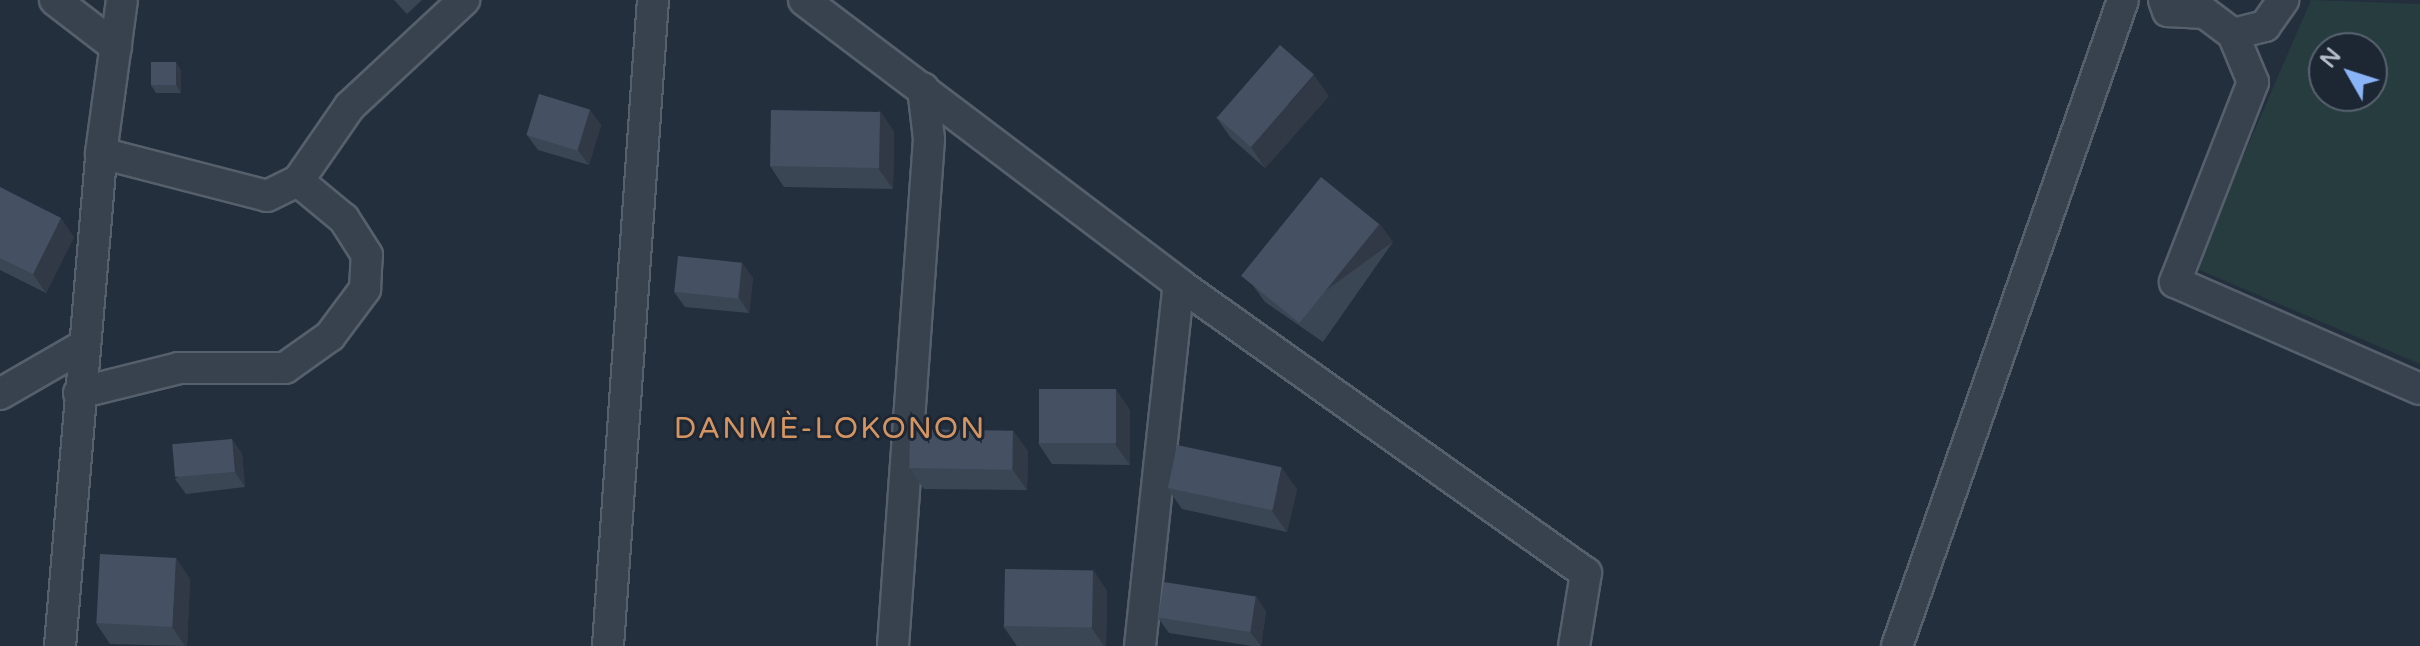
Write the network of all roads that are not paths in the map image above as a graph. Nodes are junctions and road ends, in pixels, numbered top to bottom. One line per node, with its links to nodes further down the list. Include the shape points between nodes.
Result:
1 (55, 0): 10 (street)
2 (122, 0): 10 (street)
3 (464, 0): 13 (street, via 350,106)
4 (653, 0): 20 (street)
5 (804, 0): 11 (street)
6 (2123, 0): 24 (street)
7 (2164, 0): 9 (street, via 2168,11 2205,13)
8 (2283, 0): 9 (street, via 2265,26)
9 (2233, 34): 16 (street, via 2253,82 2175,282)
10 (116, 47): 12 (street)
11 (923, 88): 14 (street); 21 (street, via 929,139)
12 (101, 153): 13 (street, via 267,196); 15 (street)
13 (298, 181): 17 (street, via 344,219 367,255 365,289 330,336 285,368 179,368)
14 (1179, 284): 22 (street); 23 (street, via 1586,573)
15 (83, 346): 17 (street); 18 (street)
16 (2420, 389)
17 (79, 393): 19 (street)
18 (0, 394)
19 (60, 646)
20 (608, 646)
21 (893, 646)
22 (1140, 646)
23 (1574, 646)
24 (1897, 646)

